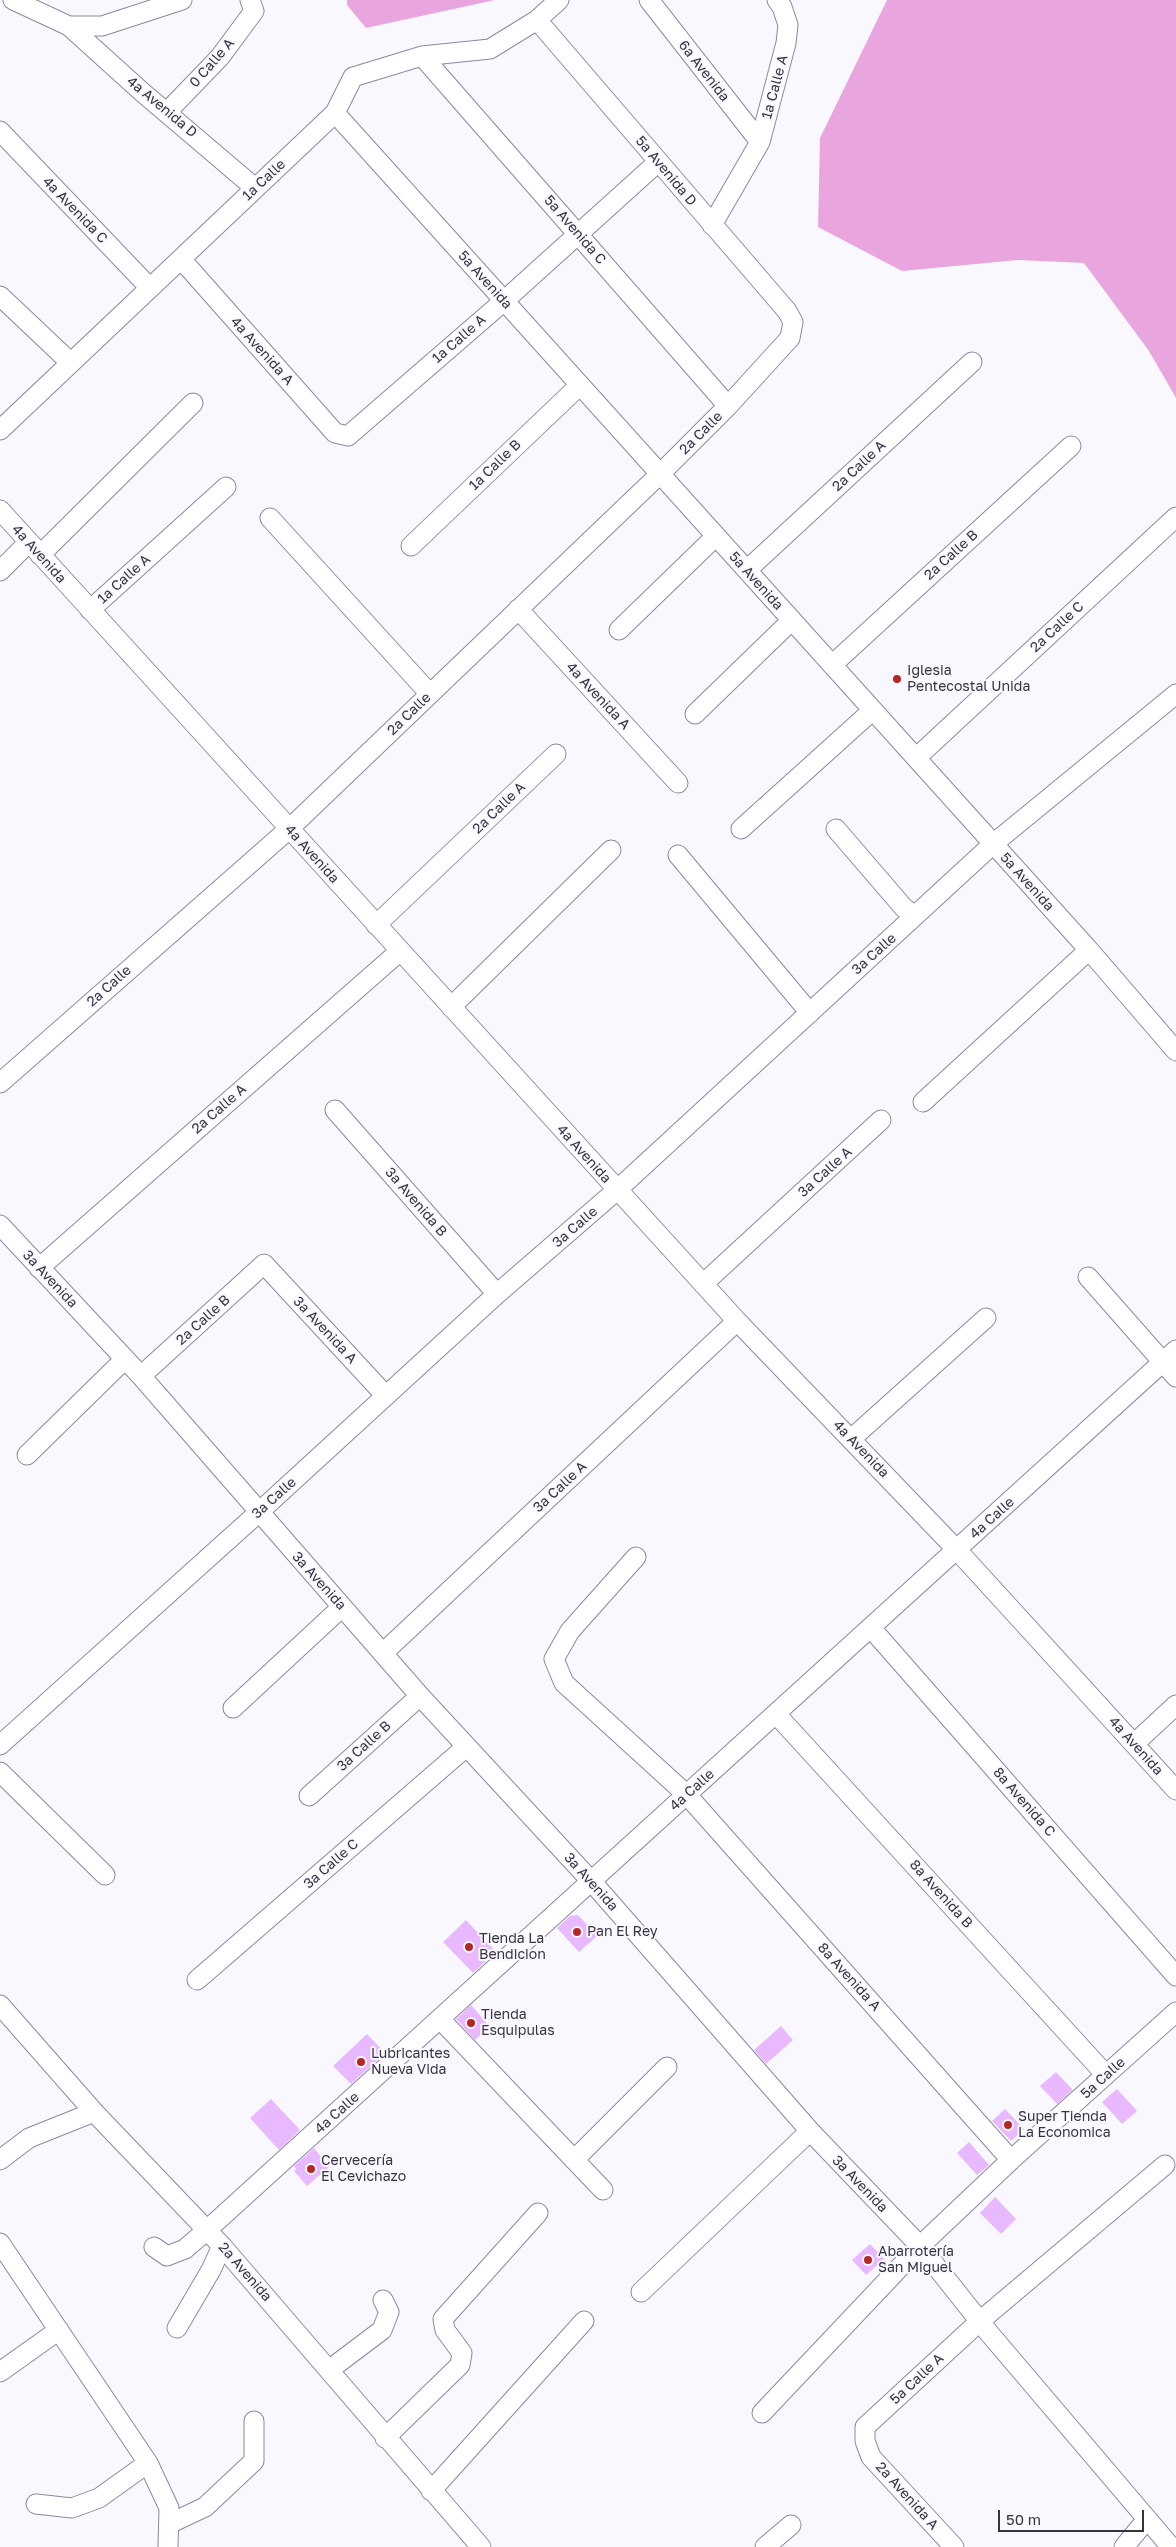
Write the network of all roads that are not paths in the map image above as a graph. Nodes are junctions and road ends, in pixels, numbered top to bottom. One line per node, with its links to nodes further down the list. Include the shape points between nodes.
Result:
1 (12, 0): 8 (street)
2 (182, 0): 8 (street, via 102,26)
3 (559, 0): 7 (street, 1a Calle)
4 (649, 0): 13 (street, 6a Avenida)
5 (777, 0): 13 (street, 1a Calle A, via 788,25 786,43)
6 (252, 5): 10 (street, 0 Calle A, via 220,57)
7 (537, 20): 9 (street, 1a Calle, via 490,49); 14 (street, 5a Avenida D)
8 (69, 26): 10 (street, 4a Avenida D)
9 (422, 56): 11 (street, 1a Calle, via 353,76); 17 (street, 5a Avenida C)
10 (167, 112): 15 (street, 4a Avenida D)
11 (335, 113): 15 (street, 1a Calle); 21 (street, 5a Avenida)
12 (0, 132): 19 (street, 4a Avenida C)
13 (760, 142): 16 (street, 1a Calle A)
14 (658, 162): 16 (street, 5a Avenida D); 17 (street, 1a Calle A)
15 (256, 188): 18 (street, 1a Calle)
16 (712, 225): 22 (street, 5a Avenida D, via 787,310)
17 (578, 234): 21 (street, 1a Calle A); 27 (street, 5a Avenida C)
18 (181, 259): 19 (street, 1a Calle); 29 (street, 4a Avenida A, via 335,433)
19 (150, 288): 24 (street, 1a Calle)
20 (0, 296): 24 (street)
21 (504, 300): 25 (street, 5a Avenida); 29 (street, 1a Calle A)
22 (793, 322): 27 (street, 2a Calle, via 790,338)
23 (972, 362): 39 (street, 2a Calle A)
24 (71, 363): 28 (street, 1a Calle)
25 (580, 385): 31 (street, 5a Avenida); 37 (street, 1a Calle B)
26 (193, 403): 38 (street)
27 (728, 406): 31 (street, 2a Calle)
28 (0, 430)
29 (348, 436)
30 (1070, 446): 45 (street, 2a Calle B)
31 (660, 474): 36 (street, 5a Avenida); 41 (street, 2a Calle)
32 (226, 488): 42 (street, 1a Calle A)
33 (0, 510): 38 (street, 4a Avenida)
34 (1176, 517): 51 (street, 2a Calle C)
35 (270, 518): 46 (street)
36 (716, 536): 39 (street, 5a Avenida); 44 (street)
37 (411, 546)
38 (34, 549): 40 (street); 42 (street, 4a Avenida)
39 (747, 570): 43 (street, 5a Avenida)
40 (0, 571)
41 (518, 609): 46 (street, 2a Calle); 52 (street, 4a Avenida A)
42 (90, 610): 54 (street, 4a Avenida)
43 (792, 620): 45 (street, 5a Avenida); 49 (street)
44 (619, 630)
45 (832, 665): 48 (street, 5a Avenida)
46 (430, 694): 54 (street, 2a Calle)
47 (1176, 694): 56 (street, 3a Calle)
48 (873, 710): 51 (street, 5a Avenida); 53 (street)
49 (694, 714)
50 (556, 754): 60 (street, 2a Calle A)
51 (916, 758): 56 (street, 5a Avenida)
52 (678, 783)
53 (741, 828)
54 (289, 829): 60 (street, 4a Avenida); 66 (street, 2a Calle)
55 (836, 829): 59 (street, via 904,908)
56 (993, 844): 59 (street, 3a Calle); 61 (street, 5a Avenida)
57 (611, 850): 63 (street)
58 (678, 856): 64 (street)
59 (916, 916): 64 (street, 3a Calle)
60 (376, 925): 62 (street, 4a Avenida)
61 (1089, 950): 65 (street, 5a Avenida); 67 (street)
62 (400, 951): 63 (street, 4a Avenida); 73 (street, 2a Calle A)
63 (451, 1007): 70 (street, 4a Avenida)
64 (810, 1013): 70 (street, 3a Calle)
65 (1176, 1051)
66 (0, 1083)
67 (923, 1102)
68 (335, 1110): 76 (street, 3a Avenida B)
69 (882, 1120): 75 (street, 3a Calle A)
70 (617, 1190): 75 (street, 4a Avenida); 76 (street, 3a Calle)
71 (4, 1237): 73 (street, 3a Avenida)
72 (264, 1264): 81 (street, 2a Calle B); 83 (street, 3a Avenida A)
73 (39, 1268): 80 (street, 3a Avenida)
74 (1088, 1278): 79 (street)
75 (703, 1284): 78 (street, 4a Avenida)
76 (498, 1294): 83 (street, 3a Calle)
77 (986, 1318): 84 (street)
78 (736, 1321): 84 (street, 4a Avenida); 91 (street, 3a Calle A)
79 (1169, 1356): 82 (street); 87 (street, 4a Calle)
80 (126, 1359): 81 (street, 3a Avenida); 85 (street)
81 (142, 1376): 86 (street, 3a Avenida)
82 (1176, 1377)
83 (386, 1396): 86 (street, 3a Calle)
84 (851, 1439): 87 (street, 4a Avenida)
85 (27, 1455)
86 (258, 1513): 89 (street, 3a Avenida); 97 (street, 3a Calle)
87 (957, 1550): 90 (street, 4a Calle); 96 (street, 4a Avenida)
88 (636, 1557): 101 (street, 8a Avenida A, via 570,1631 554,1658 564,1683)
89 (342, 1607): 91 (street, 3a Avenida); 94 (street)
90 (871, 1628): 95 (street, 4a Calle); 105 (street, 8a Avenida C)
91 (383, 1653): 92 (street, 3a Avenida)
92 (420, 1696): 98 (street, 3a Avenida); 102 (street, 3a Calle B)
93 (1176, 1705): 96 (street)
94 (233, 1708)
95 (776, 1714): 101 (street, 4a Calle); 111 (street, 8a Avenida B)
96 (1134, 1743): 100 (street, 4a Avenida)
97 (0, 1745)
98 (466, 1747): 104 (street, 3a Avenida); 106 (street, 3a Calle C)
99 (0, 1772): 103 (street)
100 (1176, 1790)
101 (687, 1795): 104 (street, 4a Calle); 116 (street, 8a Avenida A)
102 (309, 1796)
103 (105, 1875)
104 (592, 1882): 109 (street, 4a Calle); 113 (street, 3a Avenida)
105 (1176, 1976)
106 (197, 1980)
107 (0, 2005): 112 (street, 2a Avenida)
108 (1176, 2012): 111 (street, 5a Calle)
109 (440, 2019): 115 (street); 120 (street, 4a Calle)
110 (667, 2066): 115 (street)
111 (1106, 2075): 116 (street, 5a Calle)
112 (94, 2112): 114 (street, via 29,2138); 120 (street, 2a Avenida)
113 (810, 2131): 123 (street, 3a Avenida); 126 (street)
114 (0, 2160)
115 (574, 2160): 118 (street)
116 (1011, 2160): 123 (street, 5a Calle)
117 (1165, 2165): 129 (street, 5a Calle A)
118 (603, 2190)
119 (538, 2214): 136 (street, via 443,2319 445,2330 462,2353 460,2365)
120 (207, 2230): 122 (street, 2a Avenida); 124 (street, 4a Calle, via 184,2249 167,2256)
121 (0, 2243): 125 (street)
122 (222, 2246): 130 (street); 132 (street, 2a Avenida)
123 (920, 2246): 129 (street, 3a Avenida); 134 (street, 5a Calle)
124 (154, 2247)
125 (7, 2268): 131 (street)
126 (641, 2292)
127 (383, 2300): 132 (street, via 389,2312 382,2330)
128 (584, 2321): 139 (street)
129 (980, 2321): 137 (street, 5a Calle A, via 865,2427); 141 (street, 3a Avenida)
130 (177, 2328)
131 (59, 2330): 133 (street); 138 (street)
132 (329, 2370): 136 (street, 2a Avenida)
133 (0, 2372)
134 (762, 2413)
135 (254, 2421): 142 (street, via 254,2461 205,2507)
136 (385, 2438): 139 (street, 2a Avenida)
137 (865, 2441): 147 (street, 2a Avenida A, via 871,2457)
138 (148, 2463): 140 (street, via 99,2498 72,2508); 142 (street, via 169,2508)
139 (431, 2491): 145 (street, 2a Avenida)
140 (36, 2504)
141 (1147, 2519): 148 (street); 149 (street, 3a Avenida)
142 (169, 2524): 144 (street)
143 (791, 2525): 146 (street)
144 (168, 2547)
145 (481, 2547)
146 (765, 2547)
147 (954, 2547)
148 (1124, 2547)
149 (1171, 2547)

